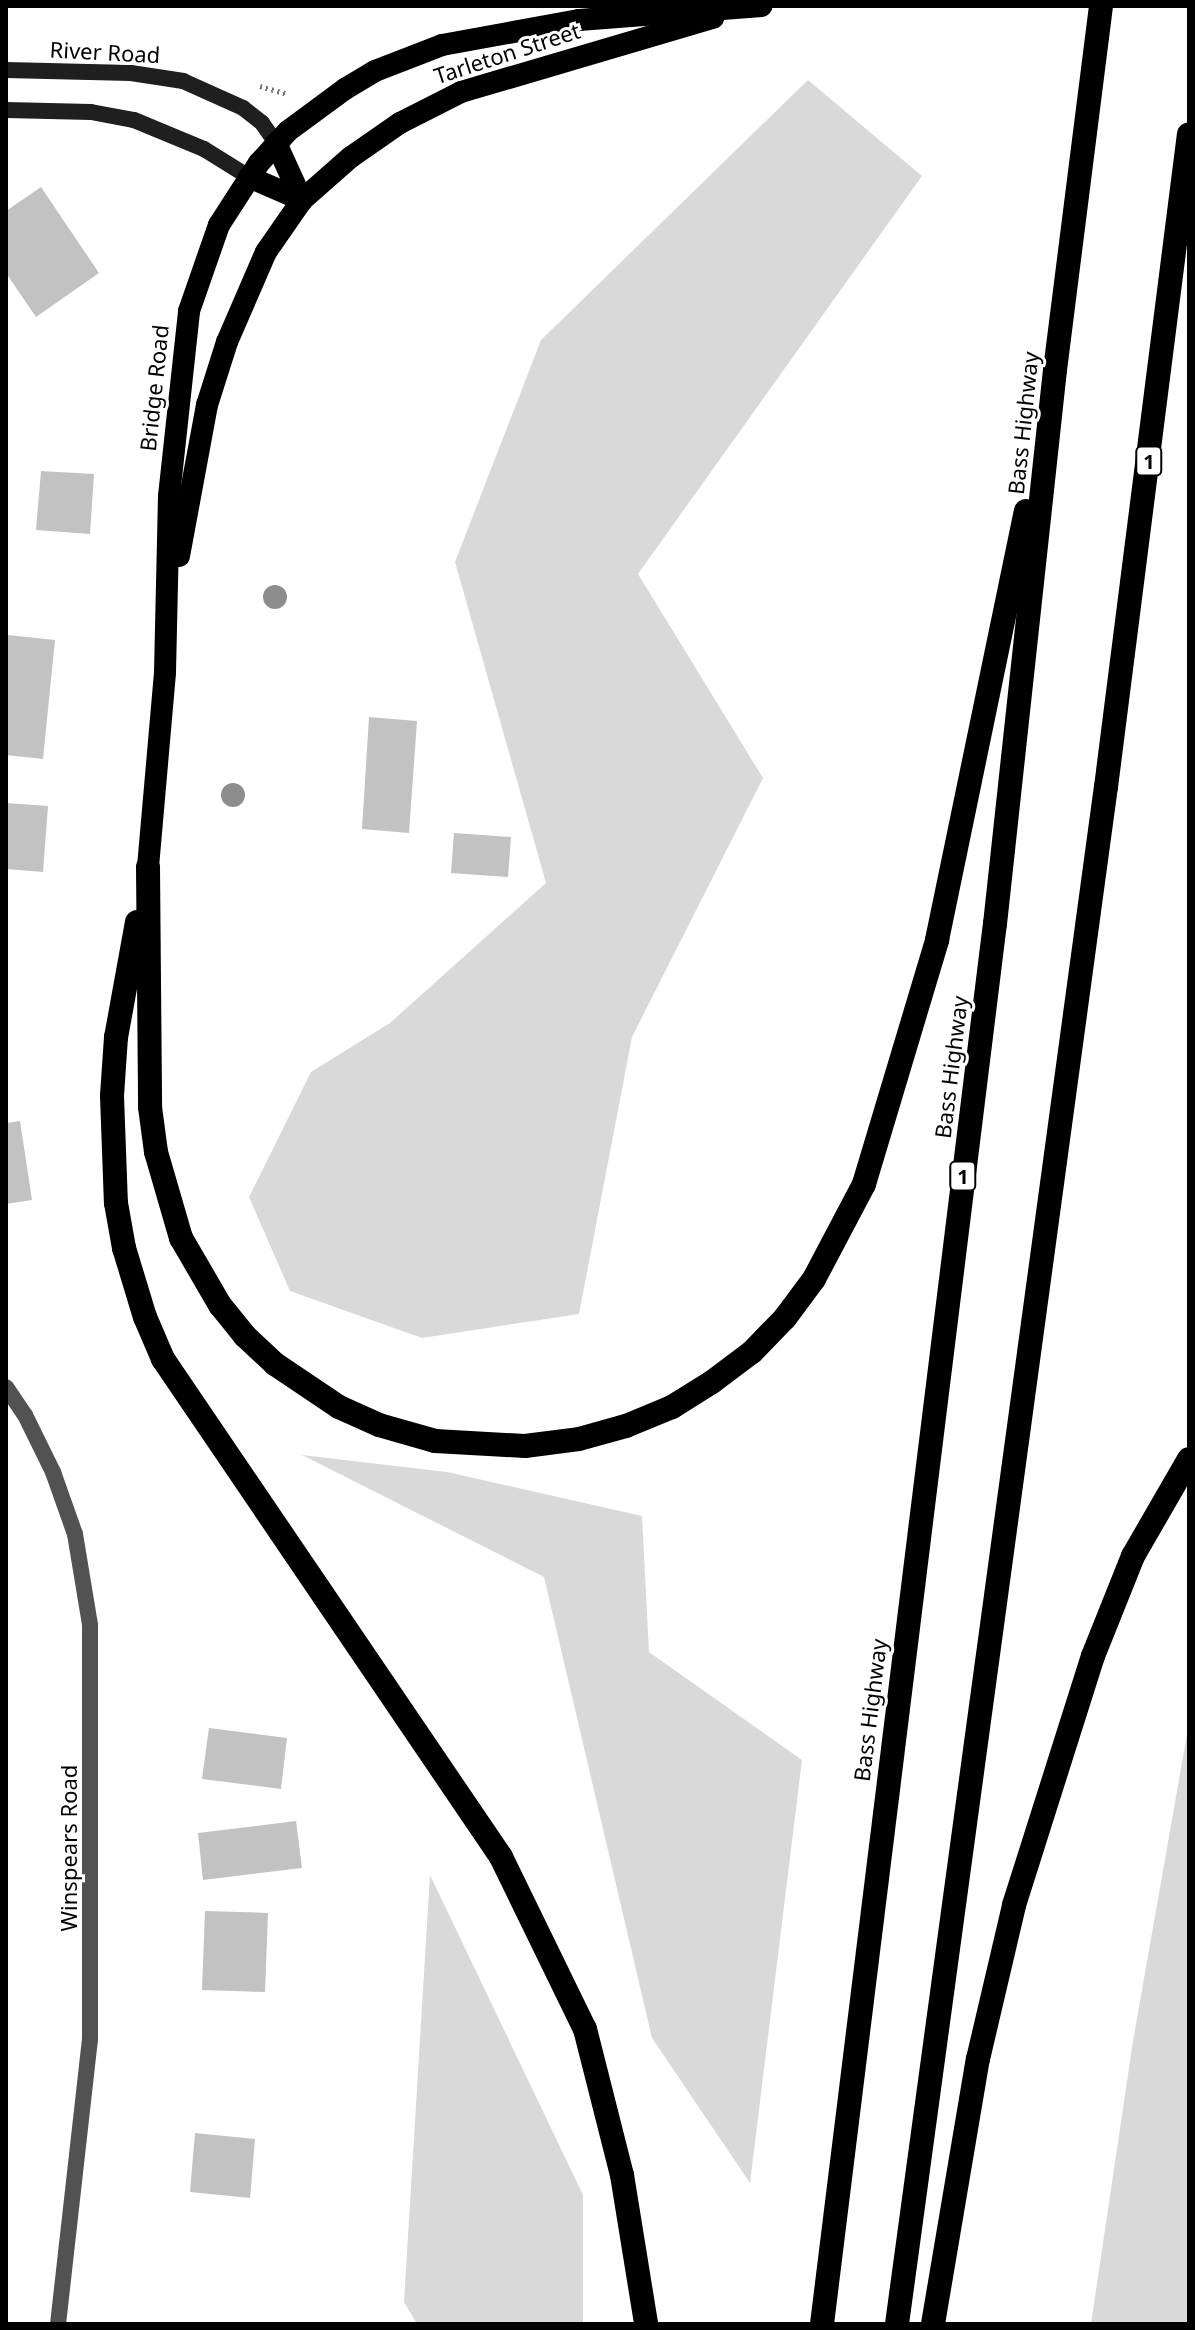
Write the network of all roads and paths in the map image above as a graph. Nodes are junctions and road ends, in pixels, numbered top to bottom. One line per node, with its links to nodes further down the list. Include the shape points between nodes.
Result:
1 (757, 7): 8 (highway, Tarleton Street, via 579,20 442,45 355,83 315,108); 10 (highway, Tarleton Street, via 461,92 400,123)
2 (1099, 17): 11 (highway, Bass Highway / 1)
3 (6, 70): 8 (main road, River Road, via 131,73 183,81 253,115)
4 (247, 82): 5 (path)
5 (290, 94)
6 (6, 110): 9 (main road, via 81,111 134,120 204,149)
7 (1189, 134): 19 (highway, 1)
8 (276, 143): 9 (highway, Tarleton Street); 10 (highway)
9 (249, 177): 10 (highway); 12 (highway, Bridge Road, via 213,237 189,311 169,496)
10 (302, 200): 12 (highway, Bridge Road, via 266,252 227,342 207,405)
11 (1055, 370): 13 (highway, via 937,940 864,1184 821,1269 785,1318 752,1352 672,1407 579,1439 525,1446 435,1441 339,1407 275,1364 245,1336 212,1293 181,1238 156,1152 150,1107); 18 (highway, Bass Highway / 1, via 995,924)
12 (168, 618): 13 (highway, Bridge Road)
13 (148, 867): 17 (highway, via 116,1037 112,1096 116,1203 145,1317 163,1359 501,1857 585,2029 622,2175)
14 (6, 1387): 16 (street, Winspears Road, via 53,1472 75,1534 90,1625 90,2039)
15 (1189, 1459): 20 (highway, via 1133,1556 1093,1656 1014,1905 978,2059)
16 (58, 2324)
17 (646, 2324)
18 (822, 2324)
19 (897, 2324)
20 (933, 2324)

